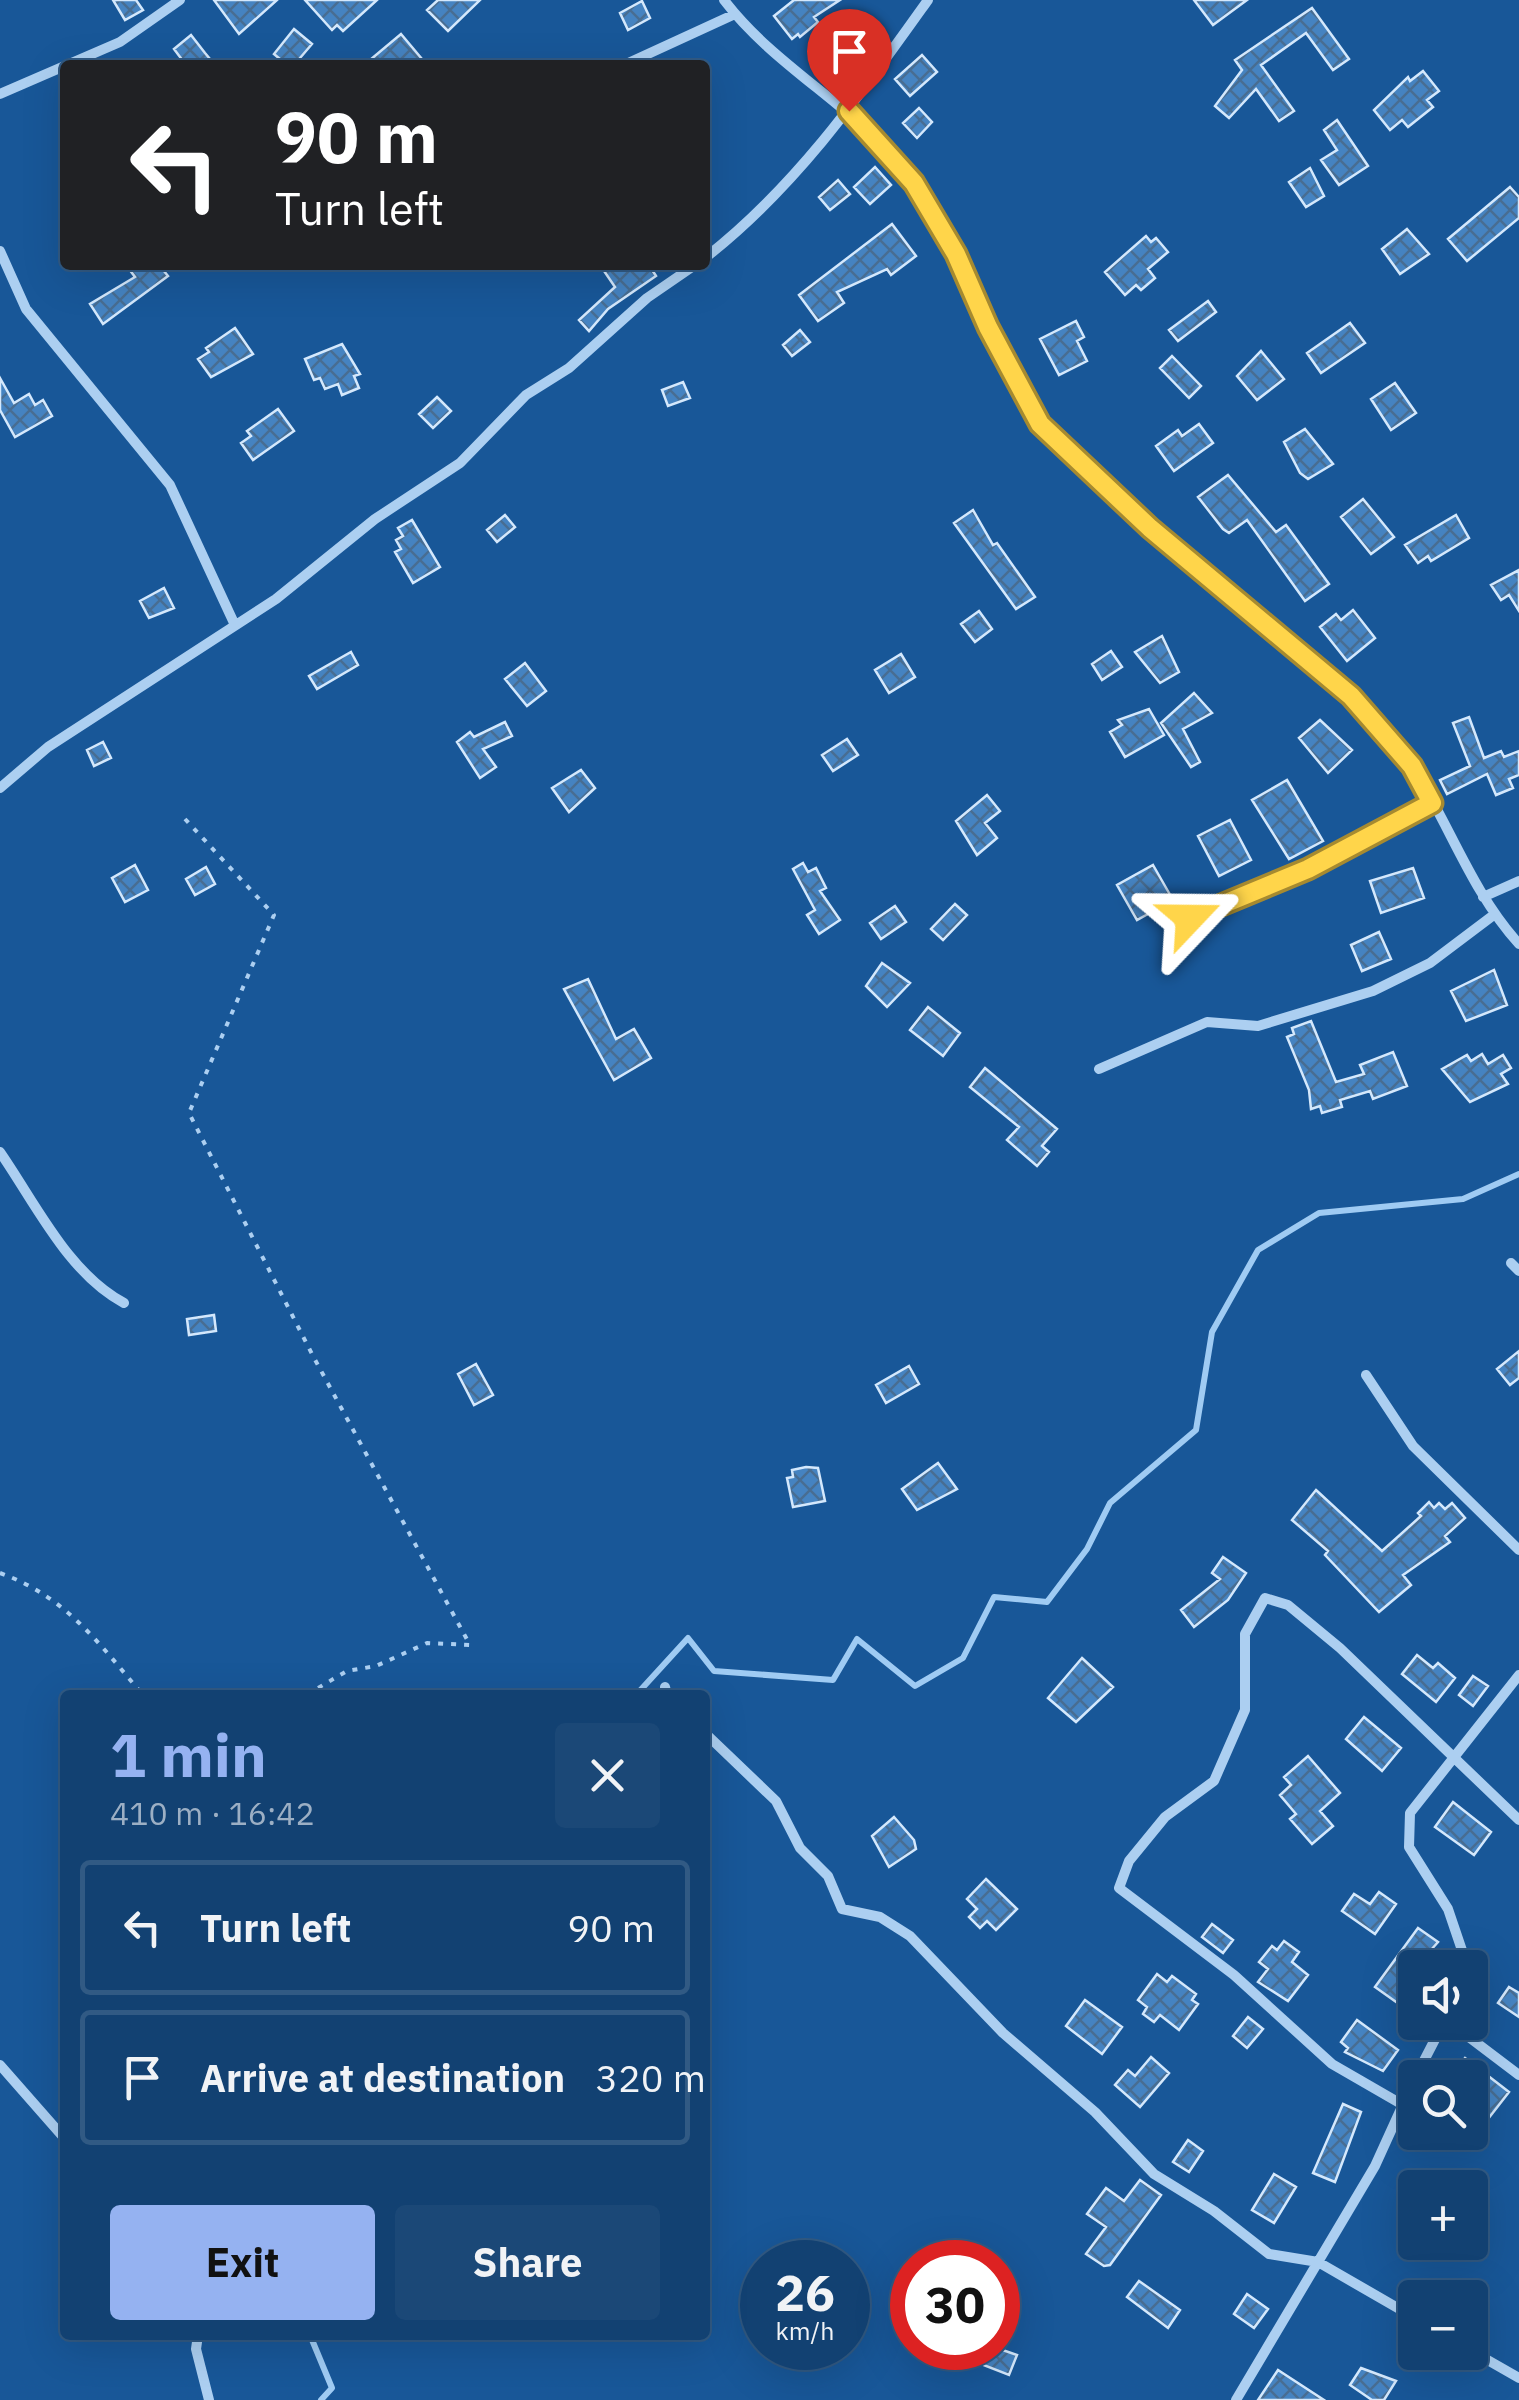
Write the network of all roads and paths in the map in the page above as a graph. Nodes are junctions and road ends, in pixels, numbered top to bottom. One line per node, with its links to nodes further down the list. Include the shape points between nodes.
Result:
1 (180, 0): 5 (street, via 120,42)
2 (724, 0): 4 (street)
3 (928, 0): 9 (street)
4 (734, 14): 6 (street); 9 (street, via 769,52)
5 (78, 60)
6 (635, 60)
7 (60, 68): 8 (street)
8 (0, 94)
9 (849, 111): 11 (street, via 754,220); 15 (street, via 914,183 1040,424 1146,524 1351,696 1412,766)
10 (0, 251): 13 (street, via 26,309 170,485)
11 (710, 254)
12 (688, 270): 13 (street, via 526,396 460,463 375,519 276,600)
13 (234, 623): 14 (street, via 48,747)
14 (0, 788)
15 (1432, 803): 18 (street); 20 (street, via 1308,869)
16 (185, 819): 30 (path, via 274,915 189,1114 470,1646 426,1642)
17 (1519, 881): 18 (street)
18 (1483, 897): 19 (street)
19 (1495, 914): 21 (street); 22 (street, via 1430,963 1373,991 1258,1026 1207,1022)
20 (1190, 918)
21 (1519, 944)
22 (1100, 1069)
23 (0, 1152): 24 (street, via 69,1252 101,1291)
24 (124, 1304)
25 (1366, 1375): 26 (street, via 1413,1446)
26 (1519, 1550)
27 (0, 1573): 29 (path, via 26,1582 90,1628)
28 (1519, 1675): 32 (street)
29 (138, 1690)
30 (315, 1690)
31 (710, 1738): 41 (street, via 776,1802 800,1848 828,1876 842,1908 880,1918 910,1936 1002,2033 1154,2174 1269,2254)
32 (1450, 1759): 33 (street); 34 (street, via 1410,1813 1407,1830 1409,1847); 38 (street, via 1340,1648 1288,1606 1265,1598 1245,1634 1245,1710 1214,1781 1164,1817 1129,1861 1119,1888 1234,1975 1332,2064)
33 (1519, 1820)
34 (1464, 1950)
35 (1471, 2040): 37 (street)
36 (0, 2065): 40 (street)
37 (1519, 2074)
38 (1398, 2103)
39 (1398, 2114): 41 (street, via 1376,2166)
40 (60, 2133)
41 (1318, 2262): 42 (street); 47 (street)
42 (1398, 2308)
43 (197, 2340): 46 (street)
44 (1488, 2360): 45 (street)
45 (1519, 2378)
46 (209, 2400)
47 (1236, 2400)

